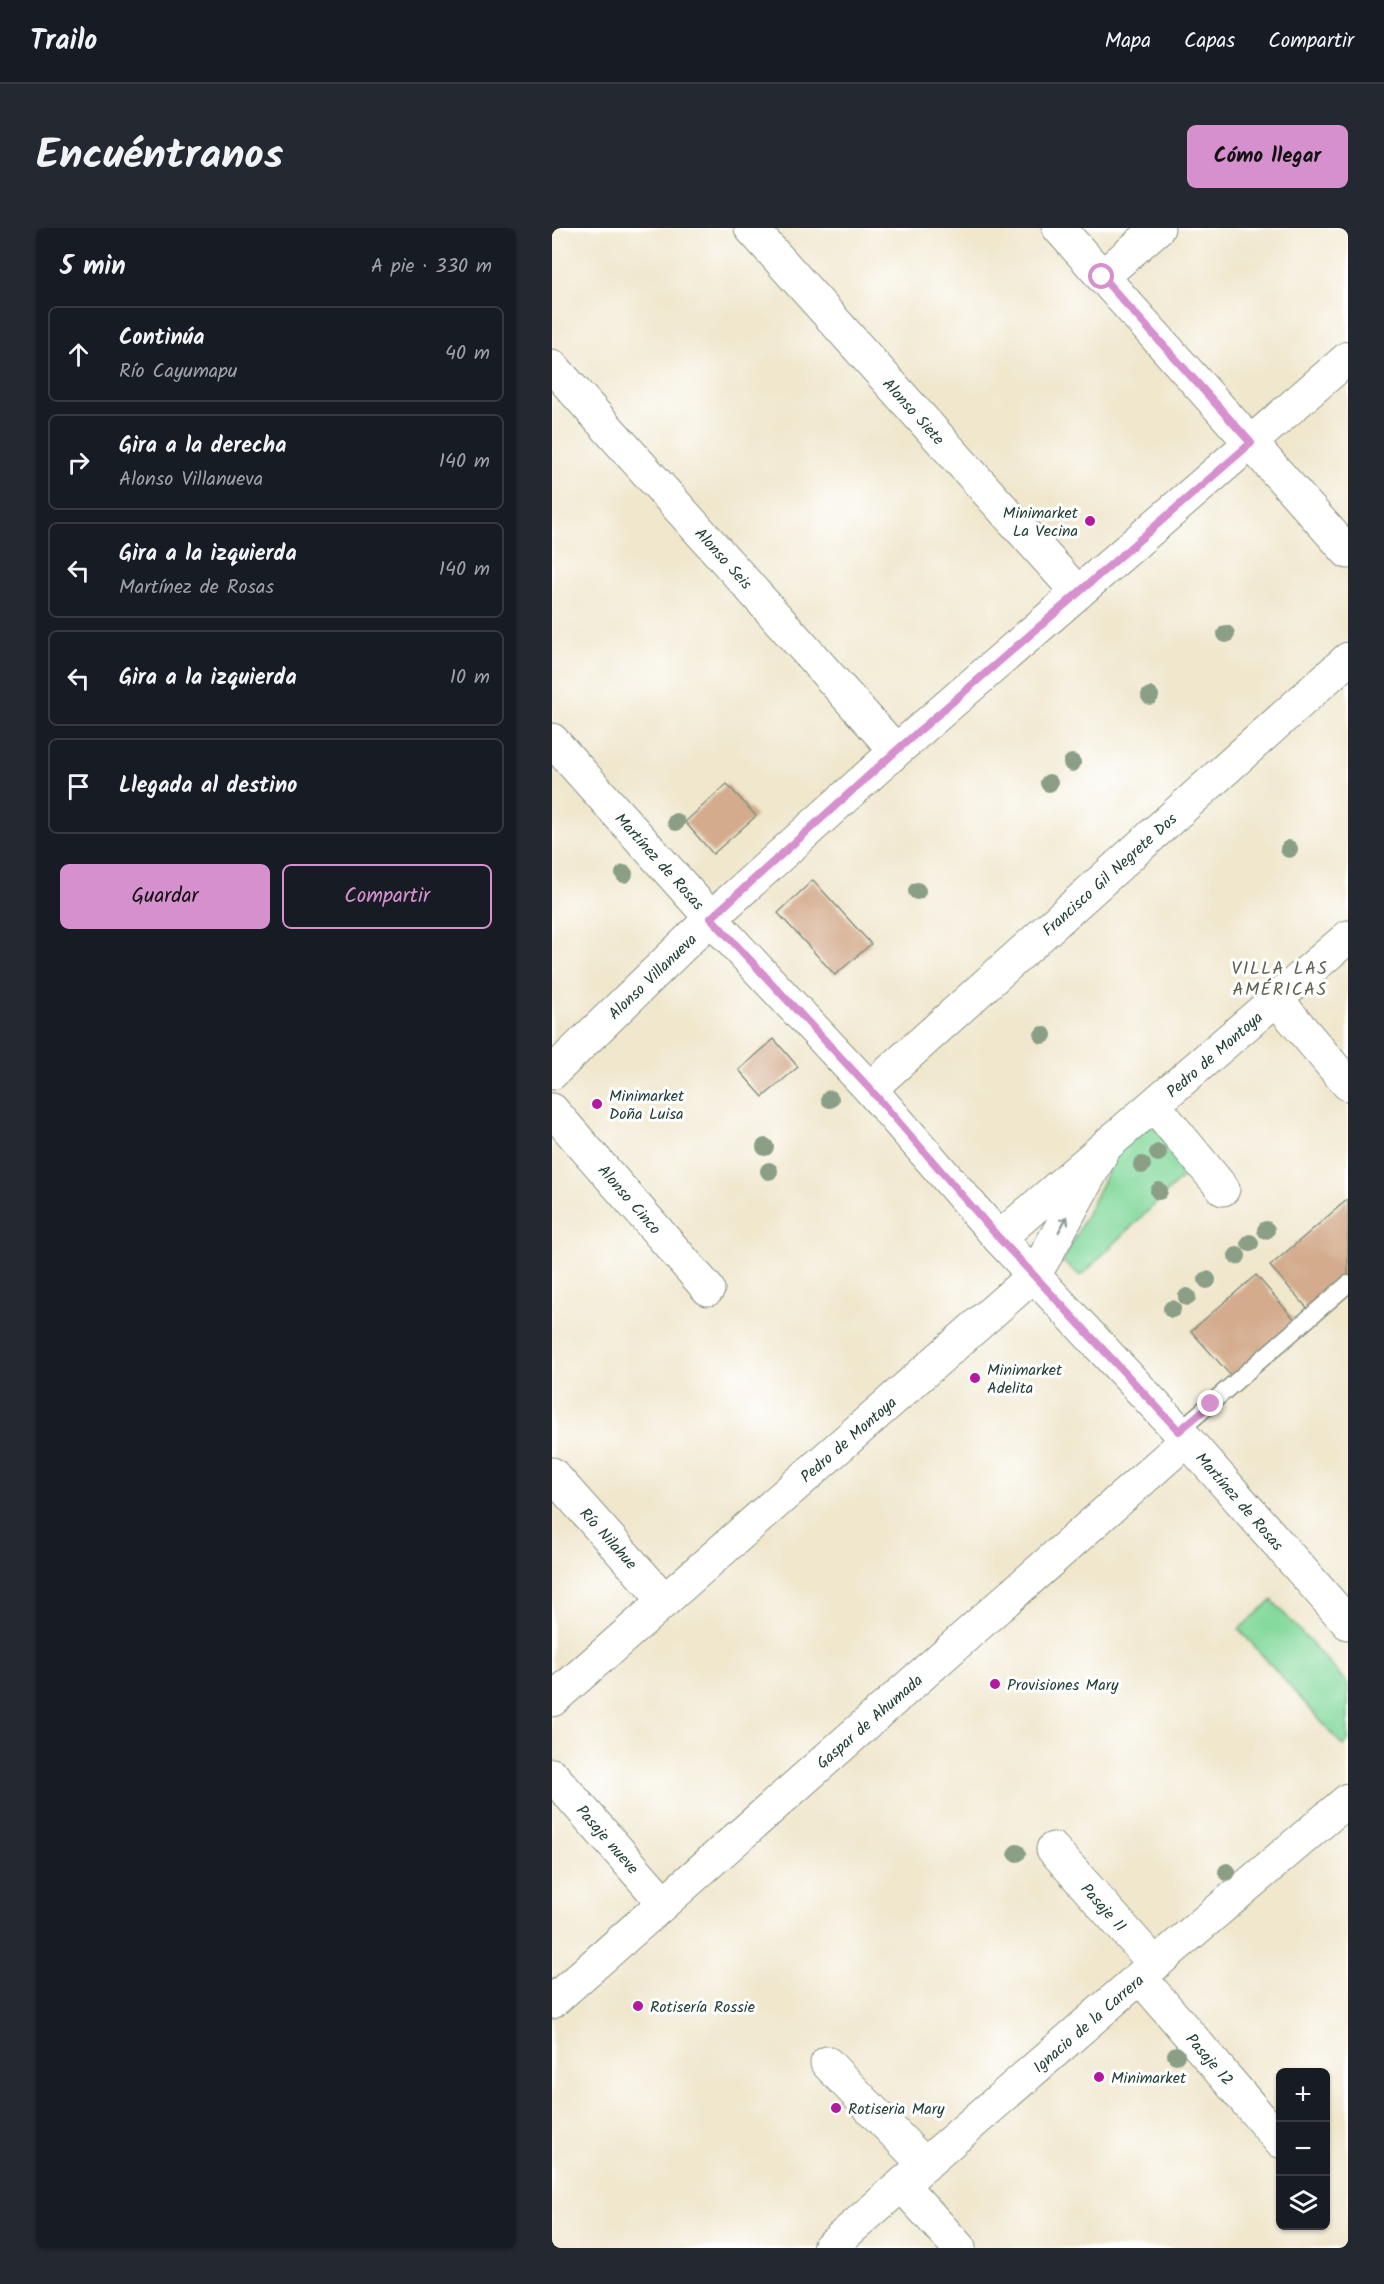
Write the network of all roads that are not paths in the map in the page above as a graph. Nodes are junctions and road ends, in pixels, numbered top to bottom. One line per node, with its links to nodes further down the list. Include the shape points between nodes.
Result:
1 (751, 228): 9 (street, Alonso Siete)
2 (1059, 228): 4 (street)
3 (1158, 228): 4 (street)
4 (1102, 277): 7 (street)
5 (1348, 358): 7 (street, Alonso Villanueva)
6 (552, 366): 12 (street, Alonso Seis)
7 (1251, 443): 8 (street); 9 (street, Alonso Villanueva)
8 (1348, 552)
9 (1078, 593): 12 (street, Alonso Villanueva)
10 (1348, 659): 18 (street, Francisco Gil Negrete Dos)
11 (552, 740): 13 (street, Martínez de Rosas)
12 (896, 751): 13 (street, Alonso Villanueva)
13 (711, 918): 16 (street, Alonso Villanueva); 18 (street, Martínez de Rosas)
14 (1348, 937): 15 (street, Pedro de Montoya)
15 (1277, 1000): 17 (street); 19 (street, Pedro de Montoya)
16 (552, 1073)
17 (1348, 1084)
18 (870, 1089): 23 (street, Martínez de Rosas)
19 (1154, 1105): 21 (street, Pedro de Montoya); 22 (street)
20 (552, 1110): 26 (street, Alonso Cinco)
21 (1105, 1147): 23 (street, Pedro de Montoya); 24 (street, Pedro de Montoya, one-way to 21)
22 (1223, 1189)
23 (999, 1238): 24 (street, Martínez de Rosas)
24 (1034, 1275): 27 (street, Martínez de Rosas); 29 (street, Pedro de Montoya)
25 (1348, 1284): 27 (lane)
26 (708, 1289)
27 (1183, 1435): 30 (street, Martínez de Rosas); 35 (street, Gaspar de Ahumada)
28 (552, 1474): 29 (street, Río Nilahue)
29 (665, 1601): 31 (street, Pedro de Montoya)
30 (1343, 1609)
31 (552, 1700)
32 (552, 1775): 35 (street, Pasaje nueve)
33 (1348, 1800): 36 (street, Ignacio de la Carrera)
34 (1053, 1850): 36 (street, Pasaje 11)
35 (664, 1903): 37 (street, Gaspar de Ahumada)
36 (1148, 1970): 39 (street, Pasaje 12); 40 (street, Ignacio de la Carrera)
37 (552, 2002)
38 (828, 2063): 40 (street)
39 (1276, 2135)
40 (914, 2175): 41 (street, Ignacio de la Carrera); 42 (street)
41 (829, 2248)
42 (959, 2248)

